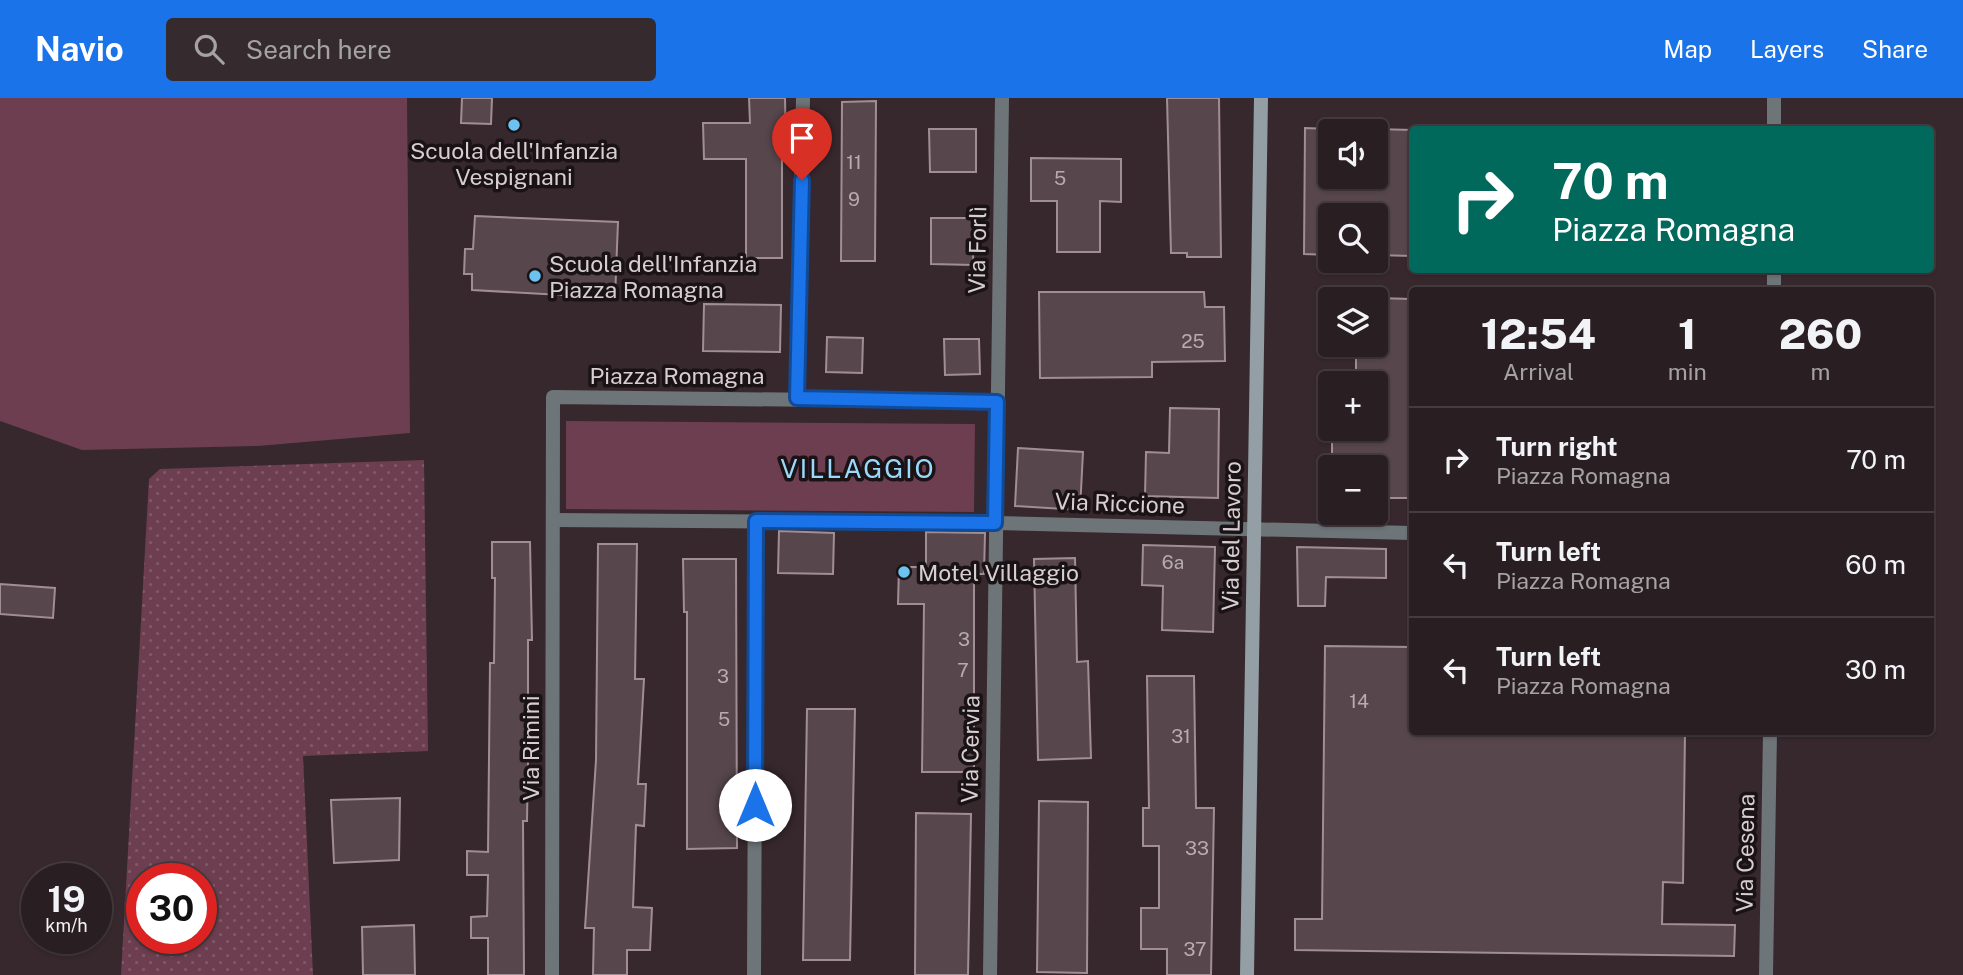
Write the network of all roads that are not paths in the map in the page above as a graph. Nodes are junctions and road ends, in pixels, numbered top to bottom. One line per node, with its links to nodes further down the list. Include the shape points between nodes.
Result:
1 (803, 98): 6 (street)
2 (1002, 98): 7 (street, Via Forlì)
3 (1261, 98): 11 (main road, Via del Lavoro)
4 (1774, 98): 5 (street)
5 (1774, 126)
6 (797, 398): 7 (street, Piazza Romagna); 8 (street, Piazza Romagna, via 553,397)
7 (997, 402): 10 (street)
8 (553, 520): 9 (street); 14 (street, Via Rimini)
9 (756, 521): 10 (street); 15 (street)
10 (995, 523): 11 (street, Via Riccione); 16 (street, Via Cervia)
11 (1255, 530): 12 (street, Via Riccione); 17 (main road, Via del Lavoro)
12 (1409, 533)
13 (1770, 735): 18 (street, Via Cesena)
14 (552, 975)
15 (754, 975)
16 (990, 975)
17 (1247, 975)
18 (1766, 975)

